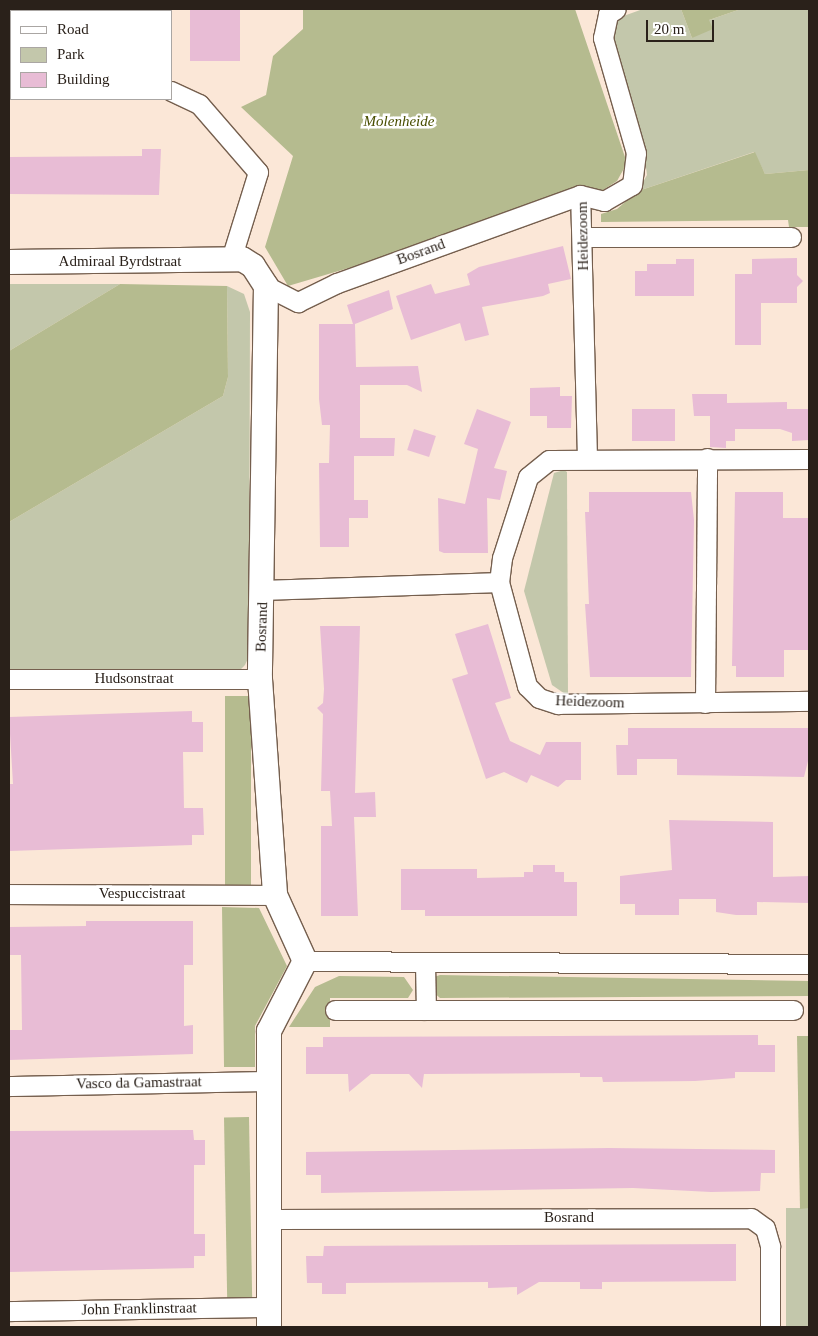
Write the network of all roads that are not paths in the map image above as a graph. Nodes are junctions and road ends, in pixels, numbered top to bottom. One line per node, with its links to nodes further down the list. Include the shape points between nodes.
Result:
1 (616, 9): 3 (street, Heidezoom, via 608,14 603,38 636,153 632,185 604,202)
2 (172, 91): 6 (street, via 199,104 258,172)
3 (580, 195): 4 (street, Heidezoom); 8 (street, Bosrand, via 337,283 298,302)
4 (583, 237): 5 (street); 9 (street, Heidezoom)
5 (791, 237)
6 (231, 259): 7 (street, Admiraal Byrdstraat); 8 (street, Bosrand, via 253,266)
7 (9, 262)
8 (266, 286): 13 (street, Bosrand)
9 (587, 458): 10 (street, Heidezoom); 12 (street, Heidezoom, via 549,460 528,477 502,558)
10 (707, 458): 11 (street, Heidezoom); 17 (street)
11 (809, 459)
12 (499, 582): 13 (street); 17 (street, Heidezoom, via 527,686 539,698 558,704)
13 (263, 590): 15 (street, Bosrand)
14 (9, 679): 15 (street, Hudsonstraat)
15 (260, 679): 19 (street, Bosrand)
16 (809, 701): 17 (street, Heidezoom)
17 (705, 703)
18 (9, 894): 19 (street, Vespuccistraat)
19 (276, 895): 20 (street, Bosrand)
20 (305, 961): 21 (street); 26 (street, via 270,1031)
21 (425, 963): 22 (street); 24 (street)
22 (809, 964)
23 (334, 1010): 24 (street)
24 (426, 1010): 25 (street)
25 (794, 1010)
26 (269, 1081): 27 (street, Vasco da Gamastraat); 28 (street)
27 (9, 1086)
28 (269, 1219): 30 (street); 31 (street, Bosrand, via 751,1218 765,1228 770,1246)
29 (9, 1311): 30 (street, John Franklinstraat)
30 (269, 1317)
31 (770, 1327)

